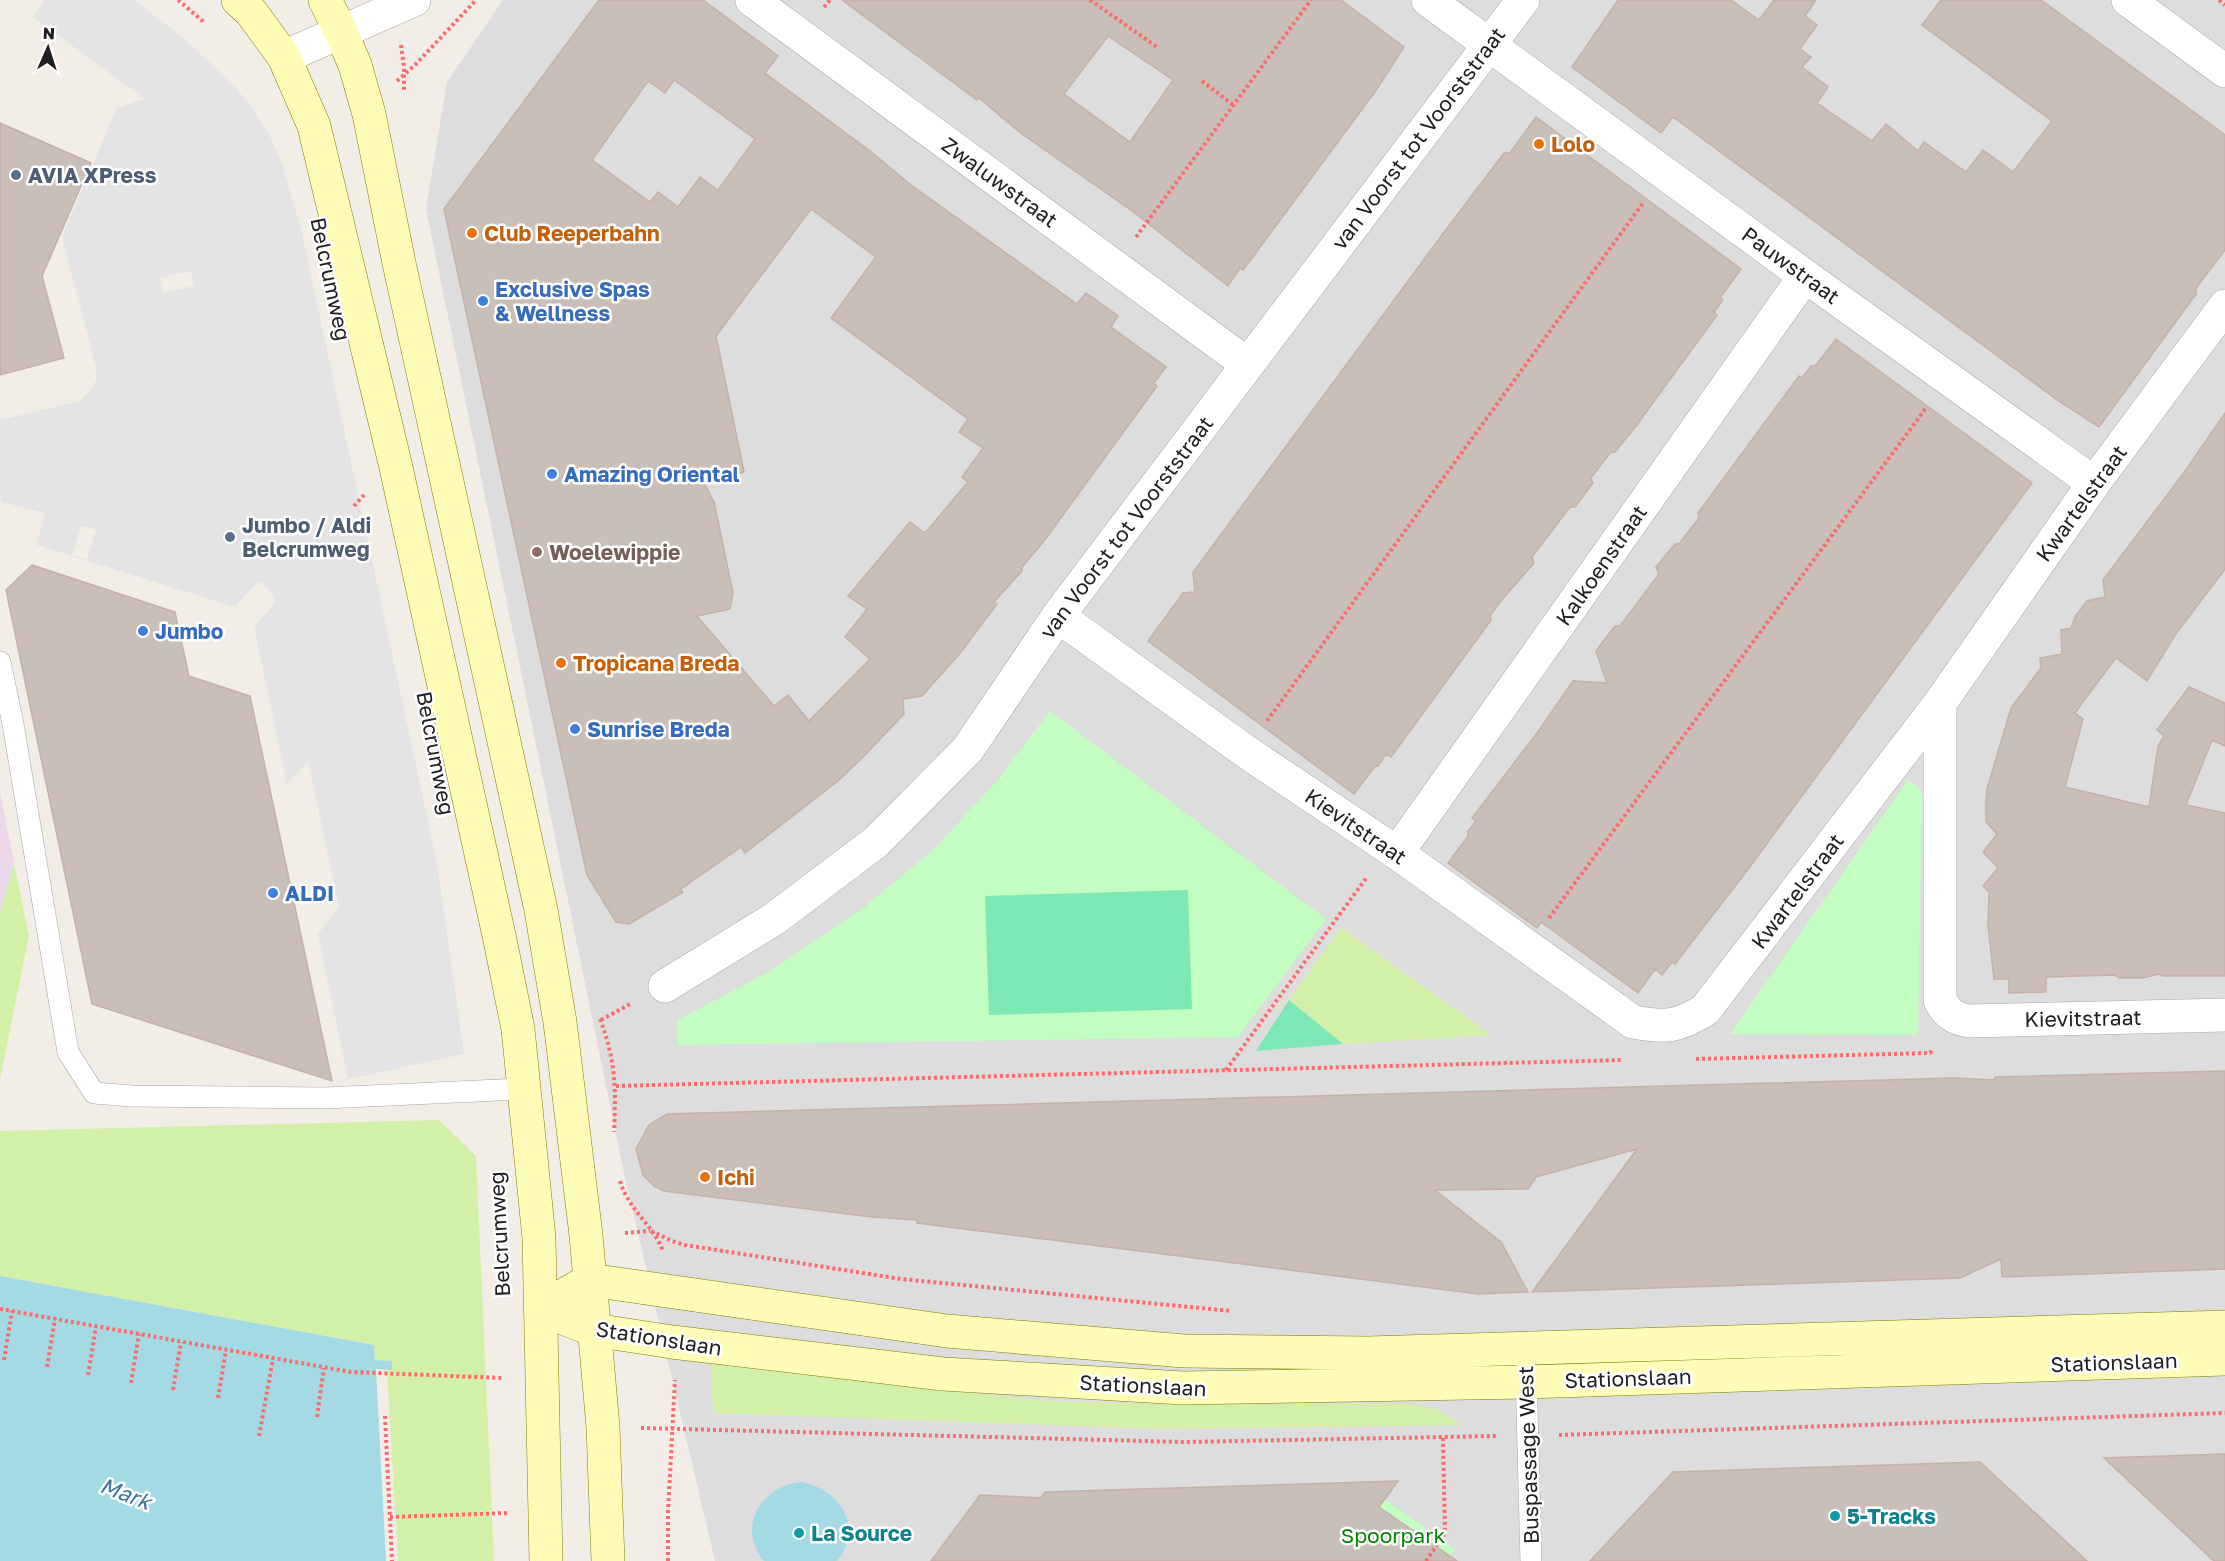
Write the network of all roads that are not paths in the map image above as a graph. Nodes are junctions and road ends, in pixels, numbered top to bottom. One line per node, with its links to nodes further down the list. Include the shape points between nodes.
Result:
1 (238, 0): 10 (main road, Belcrumweg)
2 (325, 0): 8 (main road)
3 (414, 0): 8 (street)
4 (752, 0): 14 (street, Zwaluwstraat)
5 (1428, 0): 9 (street, Pauwstraat)
6 (1523, 0): 9 (street, van Voorst tot Voorststraat)
7 (2128, 0): 11 (street)
8 (341, 32): 10 (street); 24 (main road, via 369,114 541,910 560,1022)
9 (1489, 46): 12 (street, Pauwstraat); 14 (street, van Voorst tot Voorststraat)
10 (284, 57): 23 (main road, Belcrumweg, via 314,126 393,451 500,940 518,1029)
11 (2225, 71)
12 (1805, 276): 15 (street, Pauwstraat); 19 (street, Kalkoenstraat)
13 (2225, 306): 15 (street, Kwartelstraat)
14 (1247, 364): 16 (street, van Voorst tot Voorststraat)
15 (2094, 483): 18 (street, Kwartelstraat)
16 (1059, 616): 19 (street, Kievitstraat, via 1245,751); 20 (street, van Voorst tot Voorststraat, via 968,749 876,842 774,919)
17 (0, 662): 23 (lane, via 68,1052 94,1093 325,1098)
18 (1940, 703): 21 (street, Kievitstraat, via 1940,1000 1951,1015 1970,1021); 22 (street, Kwartelstraat, via 1705,1010 1684,1022)
19 (1393, 851): 22 (street, Kievitstraat, via 1634,1022)
20 (665, 986)
21 (2225, 1015)
22 (1659, 1026)
23 (524, 1089): 25 (main road, Belcrumweg, via 539,1239)
24 (590, 1280): 25 (main road); 27 (main road); 28 (main road, Stationslaan, via 947,1331 1184,1351 1369,1353)
25 (540, 1309): 27 (main road, Stationslaan); 32 (main road, Belcrumweg)
26 (2225, 1327): 28 (main road, Stationslaan)
27 (594, 1330): 30 (main road, Stationslaan, via 943,1374 1183,1388); 33 (main road, via 603,1427)
28 (1525, 1349): 30 (lane, Buspassage West)
29 (2225, 1359): 30 (main road, Stationslaan)
30 (1526, 1382): 31 (lane, Buspassage West)
31 (1531, 1560)
32 (546, 1561)
33 (608, 1561)

